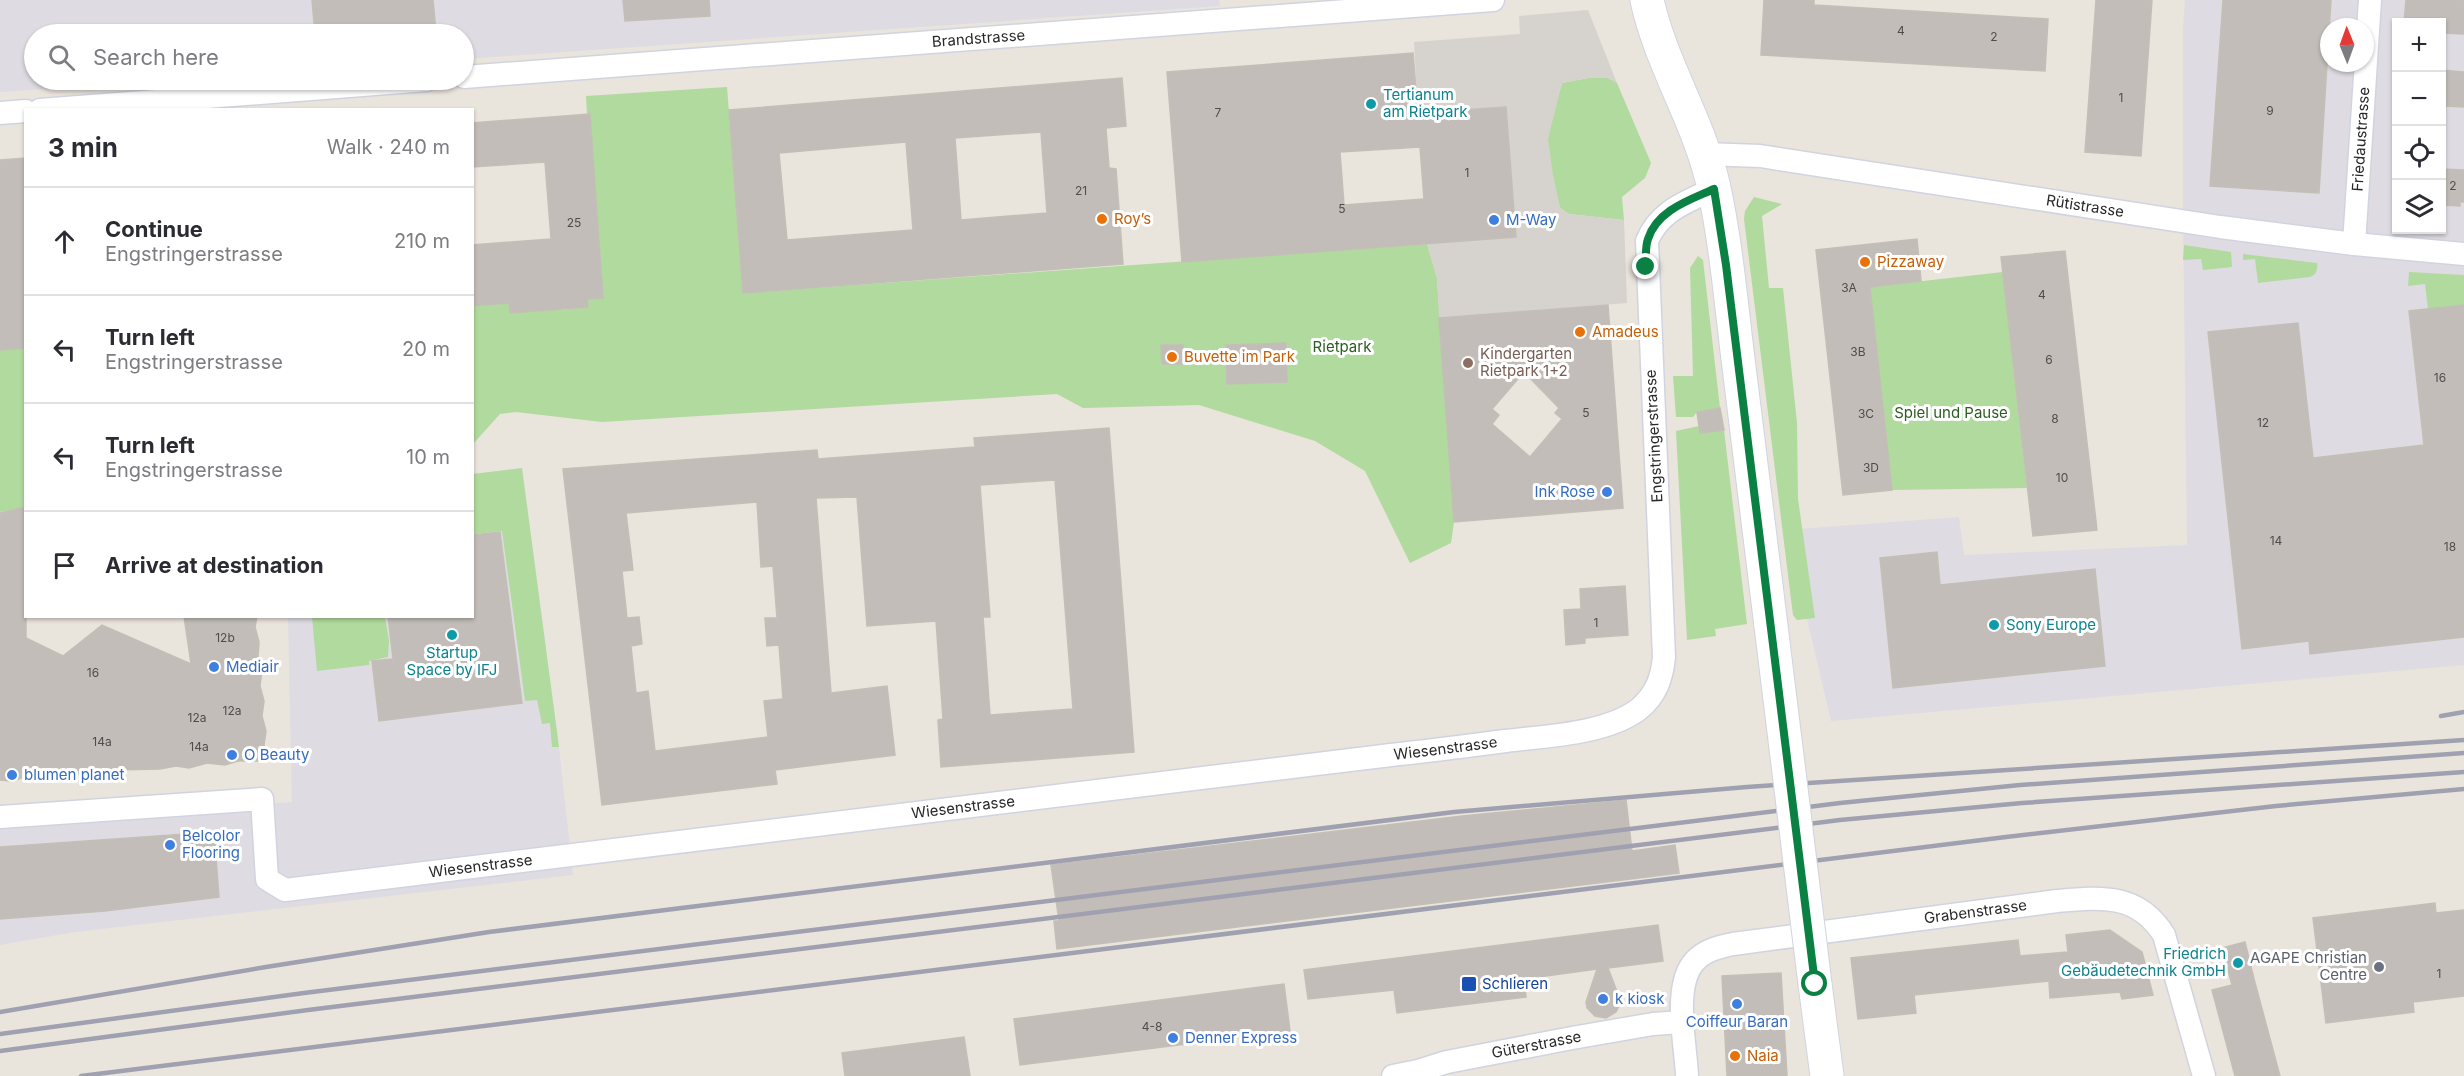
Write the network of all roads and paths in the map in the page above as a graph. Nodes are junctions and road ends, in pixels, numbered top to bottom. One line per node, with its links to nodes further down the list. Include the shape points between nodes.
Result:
1 (1493, 0): 4 (street, Brandstrasse)
2 (1647, 0): 9 (main road, via 1666,60)
3 (2370, 0): 11 (street, Friedaustrasse)
4 (474, 76)
5 (297, 90): 6 (street)
6 (66, 108)
7 (24, 111): 8 (street)
8 (0, 113)
9 (1706, 154): 10 (main road); 11 (street, Rütistrasse, via 1760,156)
10 (1714, 189): 13 (street, Engstringerstrasse, via 1670,210 1659,219 1647,241 1664,657 1656,689); 18 (main road, bridge)
11 (2354, 244): 12 (street, Rütistrasse)
12 (2464, 254)
13 (1637, 710): 14 (street, Wiesenstrasse, via 1604,725 1516,740 285,890 267,879 261,799)
14 (0, 817)
15 (1682, 1022): 16 (street, Güterstrasse, via 1572,1038); 17 (street, Grabenstrasse); 19 (street, Grabenstrasse, via 1688,970 1699,957 1720,947 2057,901 2109,899 2138,908 2150,916 2164,935)
16 (1393, 1076)
17 (1687, 1076)
18 (1827, 1076)
19 (2204, 1076)

